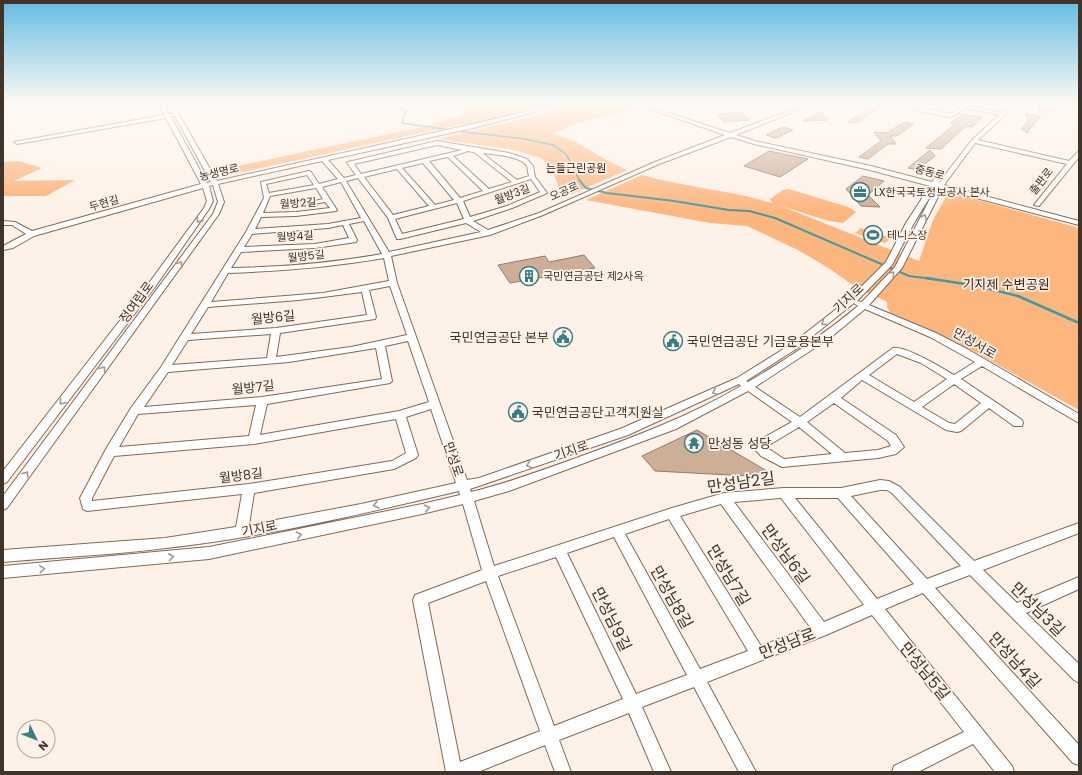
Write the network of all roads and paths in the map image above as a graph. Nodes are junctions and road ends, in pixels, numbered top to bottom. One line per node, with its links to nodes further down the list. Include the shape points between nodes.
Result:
1 (28, 140): 9 (street)
2 (185, 140): 24 (street, 정여립로)
3 (189, 140): 22 (street, 정여립로)
4 (410, 140): 13 (street, 농생명로)
5 (717, 140): 46 (street, 오공로, via 657,163 541,214)
6 (758, 140): 19 (street, 중동로)
7 (968, 140): 23 (street, 기지로, via 951,159)
8 (974, 141): 15 (street); 23 (street, 기지로)
9 (17, 142)
10 (472, 150): 12 (street, 월방2길); 17 (street, 월방3길, via 437,143 350,163); 18 (street, 월방3길, via 509,155 524,160 530,166); 21 (street, 월방3길)
11 (1079, 153): 15 (street, 출판로)
12 (448, 155): 14 (street, 월방2길); 28 (street, 월방3길)
13 (324, 159): 20 (street, 만성로); 22 (street, 농생명로)
14 (424, 161): 16 (street, 월방2길); 31 (street)
15 (1070, 163): 33 (street, 출판로)
16 (398, 167): 17 (street, 월방2길); 34 (street)
17 (360, 176): 20 (street, 월방2길); 38 (street, 월방3길)
18 (532, 177): 21 (street, 월방3길); 41 (street, 월방3길, via 544,193)
19 (917, 179): 23 (street); 23 (street, via 916,181)
20 (343, 181): 25 (street, 월방2길); 39 (street, 만성로)
21 (516, 182): 28 (street, 월방3길)
22 (215, 183): 24 (street, 농생명로); 86 (street, 정여립로, one-way to 22, via 216,214 222,202)
23 (937, 184): 26 (street); 26 (street, via 961,188); 54 (street, 기지로, via 910,223 889,263); 54 (street, 기지로, one-way to 23, via 898,268 908,252)
24 (205, 185): 27 (street, 농생명로); 80 (street, 정여립로, one-way to 80, via 210,201 200,219)
25 (318, 186): 29 (street, 월방2길); 29 (street, 월방2길, via 309,173 263,183); 30 (street, 월방2길)
26 (960, 190): 35 (street, 중동로); 44 (street, 중동로)
27 (183, 192): 47 (street, 두현길)
28 (488, 192): 31 (street, 월방3길)
29 (266, 195): 36 (street, 월방2길, via 267,198)
30 (327, 200): 32 (street); 36 (street, 월방2길, via 334,210)
31 (459, 201): 34 (street, 월방3길); 41 (street)
32 (310, 203)
33 (1037, 205): 35 (street, 출판로); 37 (street, 출판로)
34 (433, 207): 38 (street, 월방3길)
35 (1025, 207): 37 (street, 중동로)
36 (258, 215): 45 (street)
37 (1057, 215): 40 (street, 중동로)
38 (391, 218): 41 (street, 월방3길, via 400,237)
39 (365, 219): 43 (street, 월방4길); 50 (street, 만성로)
40 (1079, 220)
41 (468, 221): 46 (street)
42 (3, 223): 47 (street, via 13,223)
43 (345, 223): 45 (street, 월방4길); 49 (street, 월방4길, via 353,240 315,246)
44 (1079, 223)
45 (250, 232): 49 (street)
46 (487, 233): 50 (street, 오공로)
47 (31, 234): 48 (street, 두현길)
48 (3, 248)
49 (239, 250): 51 (street)
50 (387, 255): 51 (street, 월방5길, via 283,269); 52 (street, 만성로)
51 (226, 271): 56 (street)
52 (393, 283): 53 (street, 월방6길); 59 (street, 만성로)
53 (364, 289): 56 (street, 월방6길, via 284,300); 57 (street, 월방6길, via 372,317)
54 (870, 291): 55 (street, 기지로)
55 (858, 303): 62 (street, 만성서로, via 933,335); 66 (street, 기지로, via 826,336 776,370)
56 (205, 305): 58 (street)
57 (276, 331): 58 (street, 월방6길); 61 (street, 월방7길)
58 (185, 337): 63 (street)
59 (412, 337): 60 (street, 월방7길); 70 (street, 만성로)
60 (380, 345): 61 (street, 월방7길); 68 (street, 월방7길, via 387,381)
61 (271, 361): 63 (street, 월방7길)
62 (982, 362): 65 (street); 74 (street, 만성서로)
63 (165, 369): 72 (street)
64 (861, 375): 65 (street, via 896,350 924,361); 67 (street); 71 (street)
65 (954, 380): 69 (street); 71 (street)
66 (744, 383): 75 (street); 82 (street, 기지로, via 672,426 512,485)
67 (834, 398): 75 (street); 79 (street, via 892,438 898,446 892,451 878,454)
68 (262, 401): 72 (street, 월방7길); 77 (street)
69 (988, 403): 71 (street, via 957,428 946,426); 76 (street)
70 (435, 404): 73 (street); 82 (street, 만성로)
71 (914, 407)
72 (135, 411): 78 (street, 월방8길)
73 (400, 415): 77 (street); 81 (street, 월방8길, via 412,456 394,465)
74 (1079, 419)
75 (800, 422): 79 (street); 79 (street, via 758,446 782,463)
76 (1018, 423)
77 (254, 440): 78 (street)
78 (110, 452): 81 (street, 월방8길, via 86,498 86,506)
79 (843, 457)
80 (3, 479)
81 (248, 490): 89 (street)
82 (465, 492): 89 (street, 기지로, one-way to 89); 94 (street, 기지로, one-way to 82, via 209,553 422,509); 95 (street, 만성로)
83 (784, 493): 84 (street, 만성남2길); 85 (street, 만성남2길); 98 (street)
84 (841, 493): 93 (street, 만성남2길, via 880,485 896,490); 97 (street)
85 (724, 498): 87 (street, 만성남2길); 100 (street, 만성남6길)
86 (3, 505)
87 (672, 513): 90 (street, 만성남2길); 101 (street, 만성남7길)
88 (1079, 528): 93 (street, 만성남로)
89 (242, 532): 92 (street, 기지로, via 165,543)
90 (618, 532): 91 (street, 만성남2길); 103 (street, 만성남8길)
91 (559, 550): 95 (street, 만성남2길); 104 (street, 만성남9길)
92 (3, 556)
93 (972, 568): 97 (street, 만성남로); 99 (street, 만성남3길)
94 (3, 572)
95 (490, 572): 106 (street, 만성로); 108 (street, 만성남2길, via 420,600)
96 (1079, 583): 99 (street)
97 (924, 586): 98 (street, 만성남로); 107 (street, 만성남4길)
98 (875, 608): 100 (street, 만성남로); 105 (street, 만성남5길)
99 (1015, 611): 102 (street, 만성남3길)
100 (821, 630): 101 (street, 만성남로)
101 (758, 654): 103 (street, 만성남로)
102 (1079, 675)
103 (698, 678): 104 (street, 만성남로); 111 (street)
104 (633, 704): 106 (street, 만성남로); 110 (street)
105 (976, 734): 112 (street); 113 (street, 만성남5길)
106 (550, 736): 108 (street, 만성남로); 109 (street, 만성로)
107 (1079, 757)
108 (455, 772)
109 (563, 772)
110 (663, 772)
111 (748, 772)
112 (900, 772)
113 (1006, 772)

